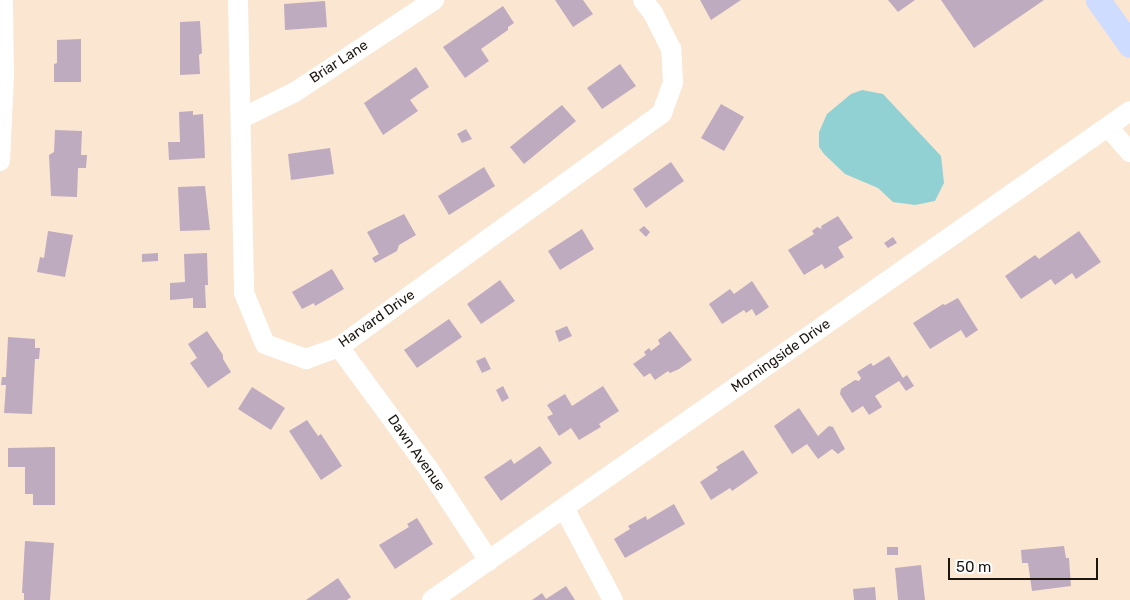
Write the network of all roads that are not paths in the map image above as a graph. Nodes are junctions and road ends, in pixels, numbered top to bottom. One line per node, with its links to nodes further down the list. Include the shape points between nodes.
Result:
1 (3, 0): 11 (street)
2 (238, 0): 8 (street, Harvard Drive)
3 (434, 0): 8 (street, Briar Lane, via 295,92)
4 (643, 0): 12 (street, Harvard Drive, via 654,13 671,49 673,82 662,113)
5 (1098, 0): 6 (main road)
6 (1130, 45)
7 (1130, 111): 9 (street, Morningside Drive)
8 (242, 118): 12 (street, Harvard Drive, via 244,293 265,344 306,359)
9 (1108, 128): 10 (street); 13 (street, Morningside Drive)
10 (1130, 152)
11 (0, 161)
12 (339, 347): 14 (street, Dawn Avenue, via 428,468)
13 (564, 508): 14 (street, Morningside Drive); 16 (street)
14 (489, 561): 15 (street, Morningside Drive)
15 (432, 600)
16 (613, 600)

